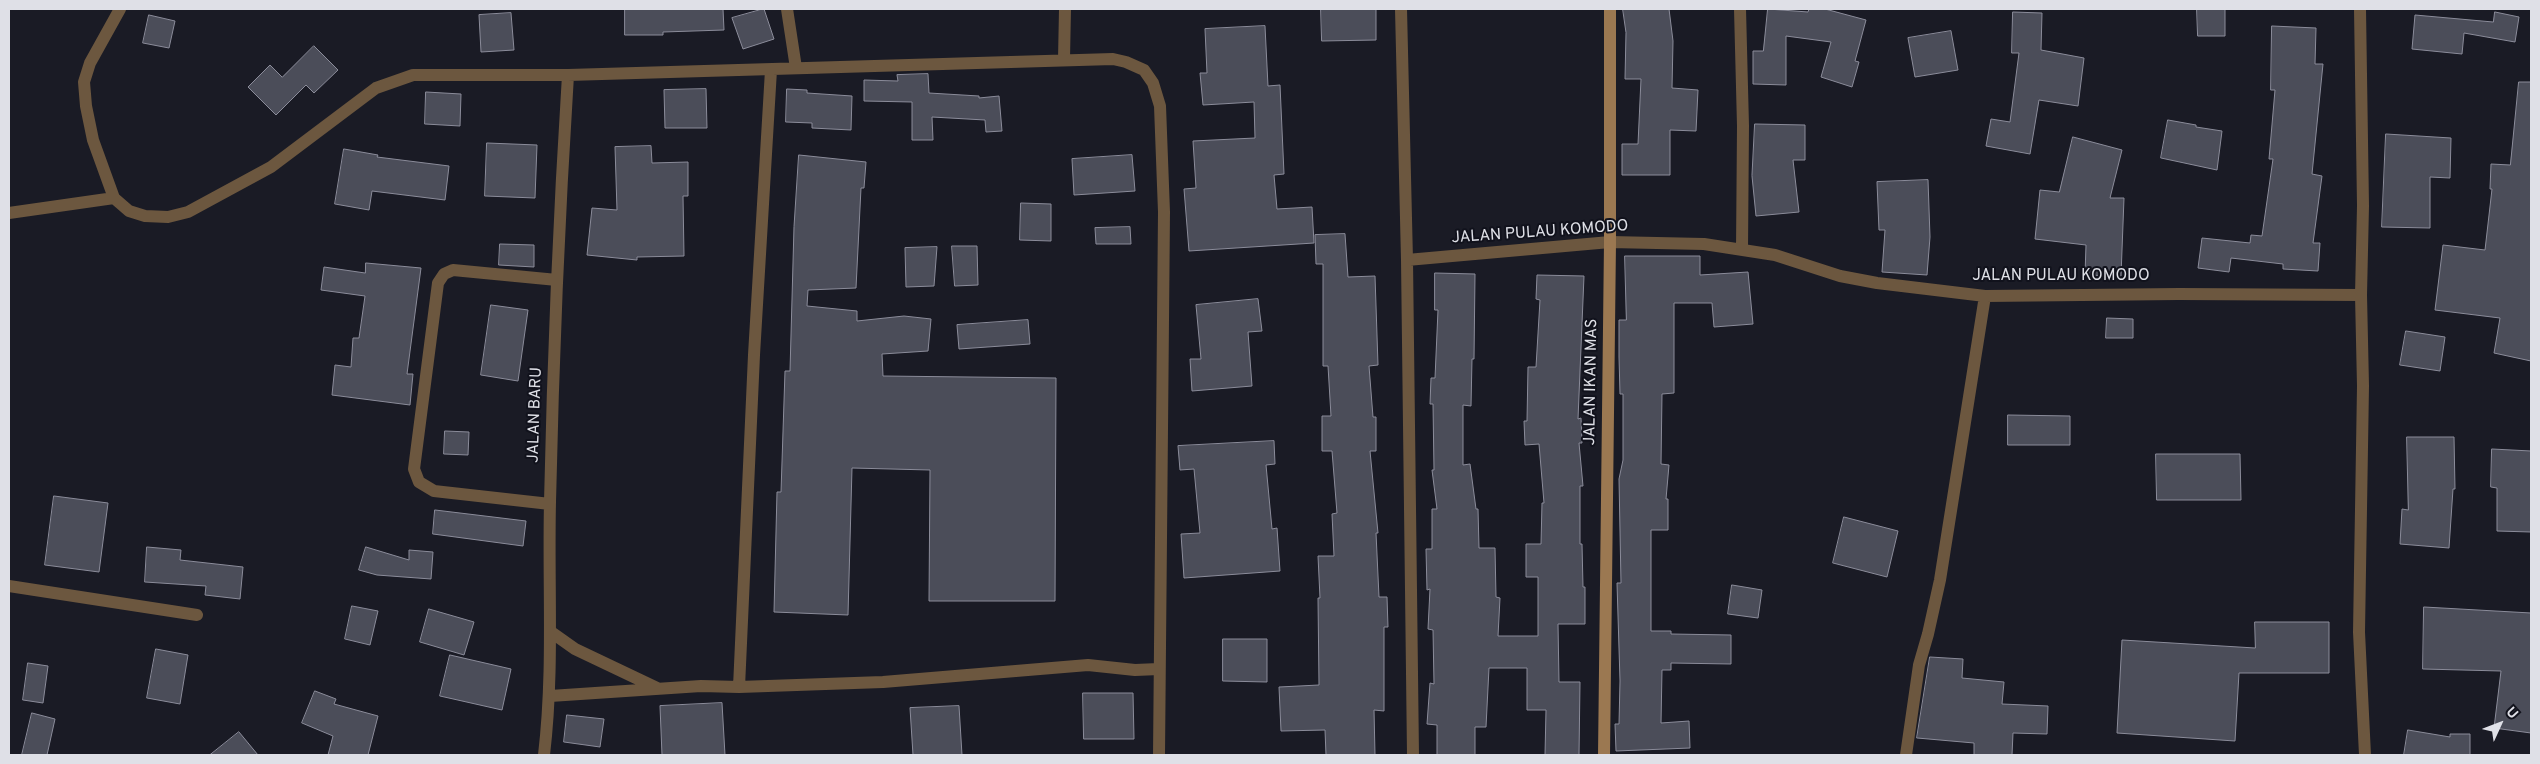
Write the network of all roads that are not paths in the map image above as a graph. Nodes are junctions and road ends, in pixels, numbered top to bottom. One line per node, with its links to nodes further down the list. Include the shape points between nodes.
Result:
1 (120, 9): 12 (street, via 90,63 84,82 93,140)
2 (787, 9): 9 (street)
3 (1065, 9): 8 (street)
4 (1401, 9): 16 (street)
5 (1610, 9): 14 (street, JALAN IKAN MAS)
6 (1740, 9): 15 (street)
7 (2360, 9): 18 (street, via 2363,206)
8 (1064, 59): 9 (street); 24 (street, via 1113,59 1144,70 1153,83 1160,106 1164,212)
9 (796, 68): 10 (street)
10 (771, 70): 11 (street); 25 (street)
11 (568, 75): 12 (street, via 413,75 376,88 271,167 188,212 168,217 145,216 129,211); 17 (street, JALAN BARU)
12 (114, 198): 13 (street)
13 (9, 213)
14 (1610, 242): 15 (street, JALAN PULAU KOMODO, via 1704,244); 16 (street, JALAN PULAU KOMODO); 31 (street, JALAN IKAN MAS)
15 (1742, 249): 19 (street, JALAN PULAU KOMODO, via 1775,255 1849,278)
16 (1407, 260): 30 (street)
17 (557, 280): 20 (street, JALAN BARU); 20 (street, via 453,270 444,274 438,283 414,469 419,482 434,491)
18 (2360, 295): 19 (street, JALAN PULAU KOMODO); 33 (street, via 2363,386 2359,632)
19 (1985, 296): 32 (street, via 1940,580 1918,665)
20 (550, 504): 23 (street, JALAN BARU)
21 (9, 586): 22 (street)
22 (197, 615)
23 (551, 632): 26 (street, via 575,649); 27 (street, JALAN BARU)
24 (1159, 669): 25 (street, via 1088,665 883,682); 29 (street)
25 (739, 687): 26 (street)
26 (658, 688): 27 (street)
27 (550, 696): 28 (street, JALAN BARU)
28 (544, 755)
29 (1159, 755)
30 (1413, 755)
31 (1604, 755)
32 (1906, 755)
33 (2365, 755)

